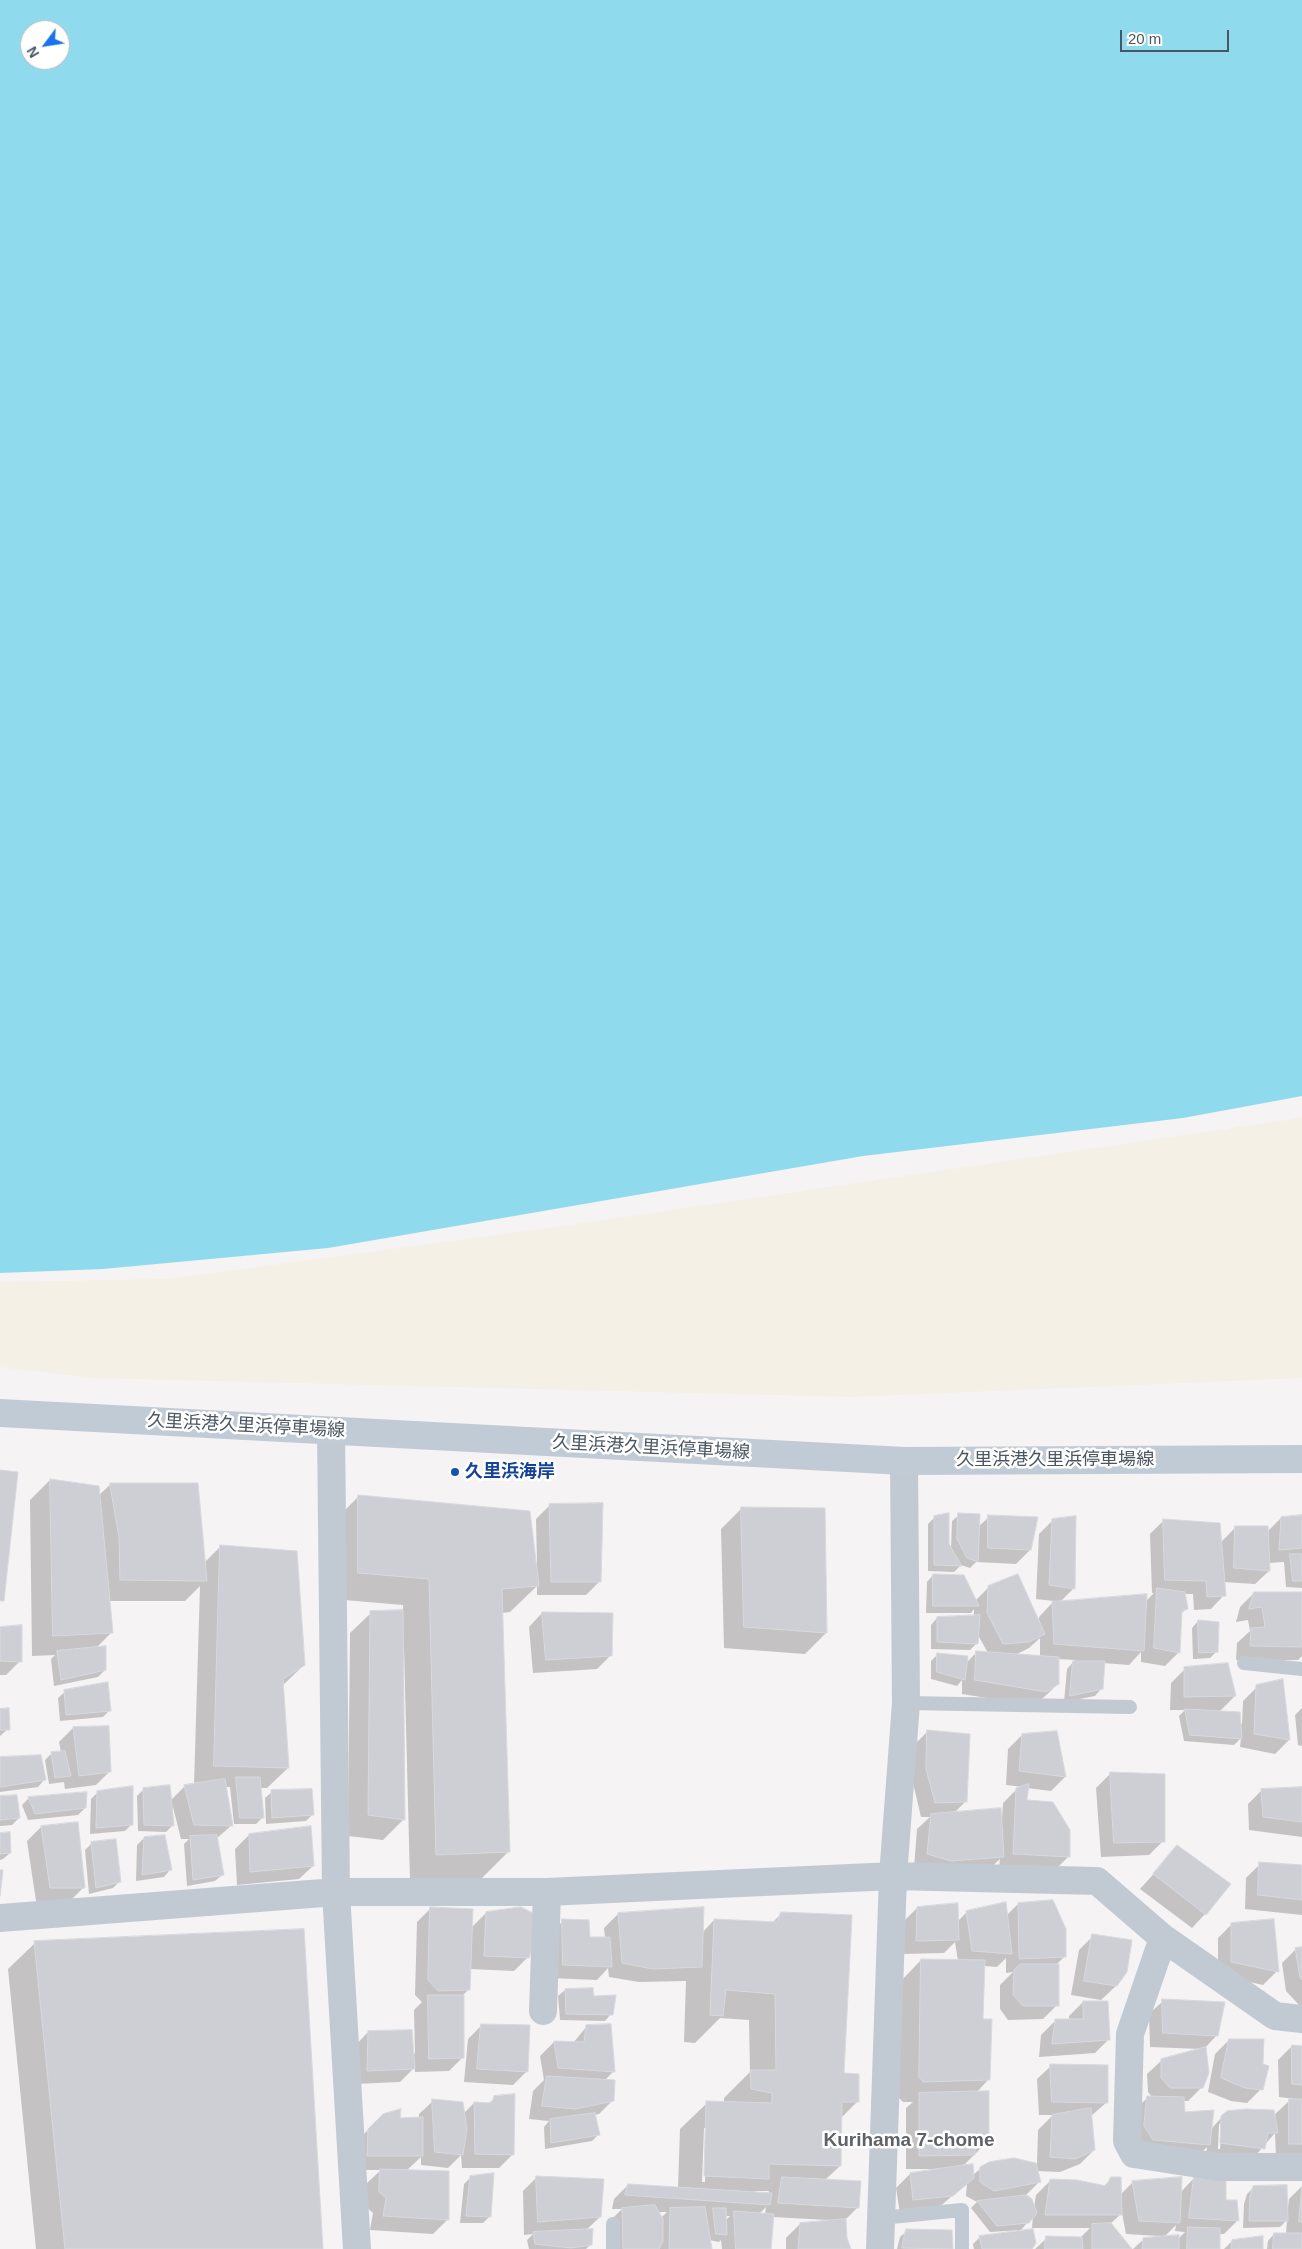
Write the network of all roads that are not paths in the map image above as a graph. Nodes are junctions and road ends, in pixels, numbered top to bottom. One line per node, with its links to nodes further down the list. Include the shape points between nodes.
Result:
1 (0, 1413): 2 (main road, 久里浜港久里浜停車場線)
2 (330, 1430): 4 (main road, 久里浜港久里浜停車場線); 10 (street)
3 (1302, 1459): 4 (main road, 久里浜港久里浜停車場線)
4 (904, 1461): 7 (street)
5 (1244, 1663): 6 (lane)
6 (1302, 1668)
7 (906, 1703): 8 (lane); 9 (street)
8 (1130, 1708)
9 (893, 1876): 11 (street); 13 (street, via 1097,1881); 17 (street)
10 (336, 1892): 11 (street); 12 (street); 19 (street)
11 (547, 1892): 14 (street)
12 (0, 1918)
13 (1163, 1938): 15 (street, via 1275,2016); 16 (street, via 1130,2034 1127,2141 1134,2154 1218,2167)
14 (543, 2011)
15 (1302, 2019)
16 (1302, 2167)
17 (882, 2218): 21 (street); 22 (lane, via 962,2210)
18 (613, 2224): 20 (lane)
19 (357, 2249)
20 (613, 2249)
21 (880, 2249)
22 (962, 2249)

